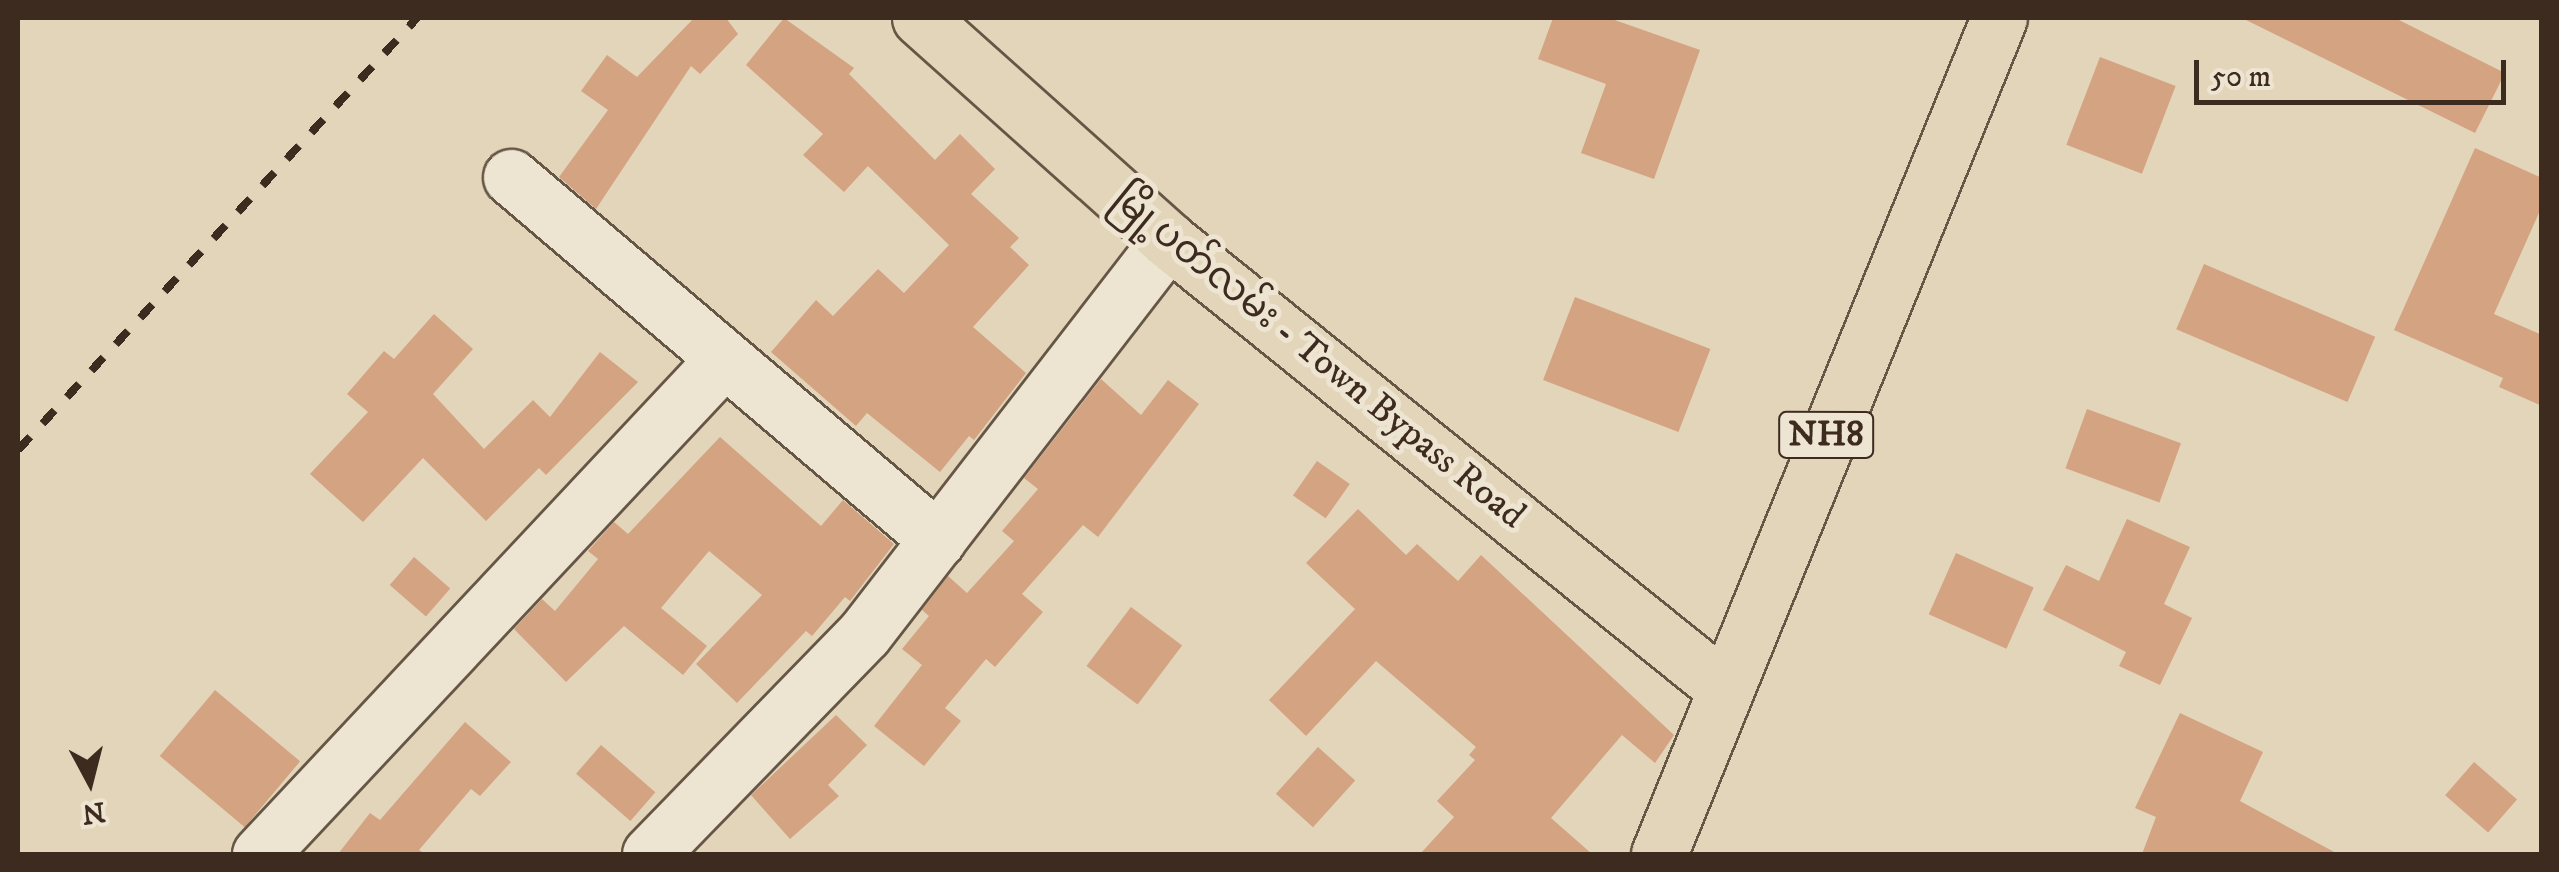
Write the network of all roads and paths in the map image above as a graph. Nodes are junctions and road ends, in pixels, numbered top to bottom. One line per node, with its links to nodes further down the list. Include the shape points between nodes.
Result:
1 (920, 18): 4 (main road, မြို့ပတ်လမ်း - Town Bypass Road)
2 (2000, 18): 7 (main road, NH8)
3 (511, 177): 5 (street)
4 (1168, 240): 6 (street); 7 (main road, မြို့ပတ်လမ်း - Town Bypass Road)
5 (722, 361): 6 (street); 8 (street)
6 (938, 540): 9 (street, via 817,690)
7 (1724, 688): 10 (main road, NH8)
8 (260, 854)
9 (650, 854)
10 (1659, 854)

